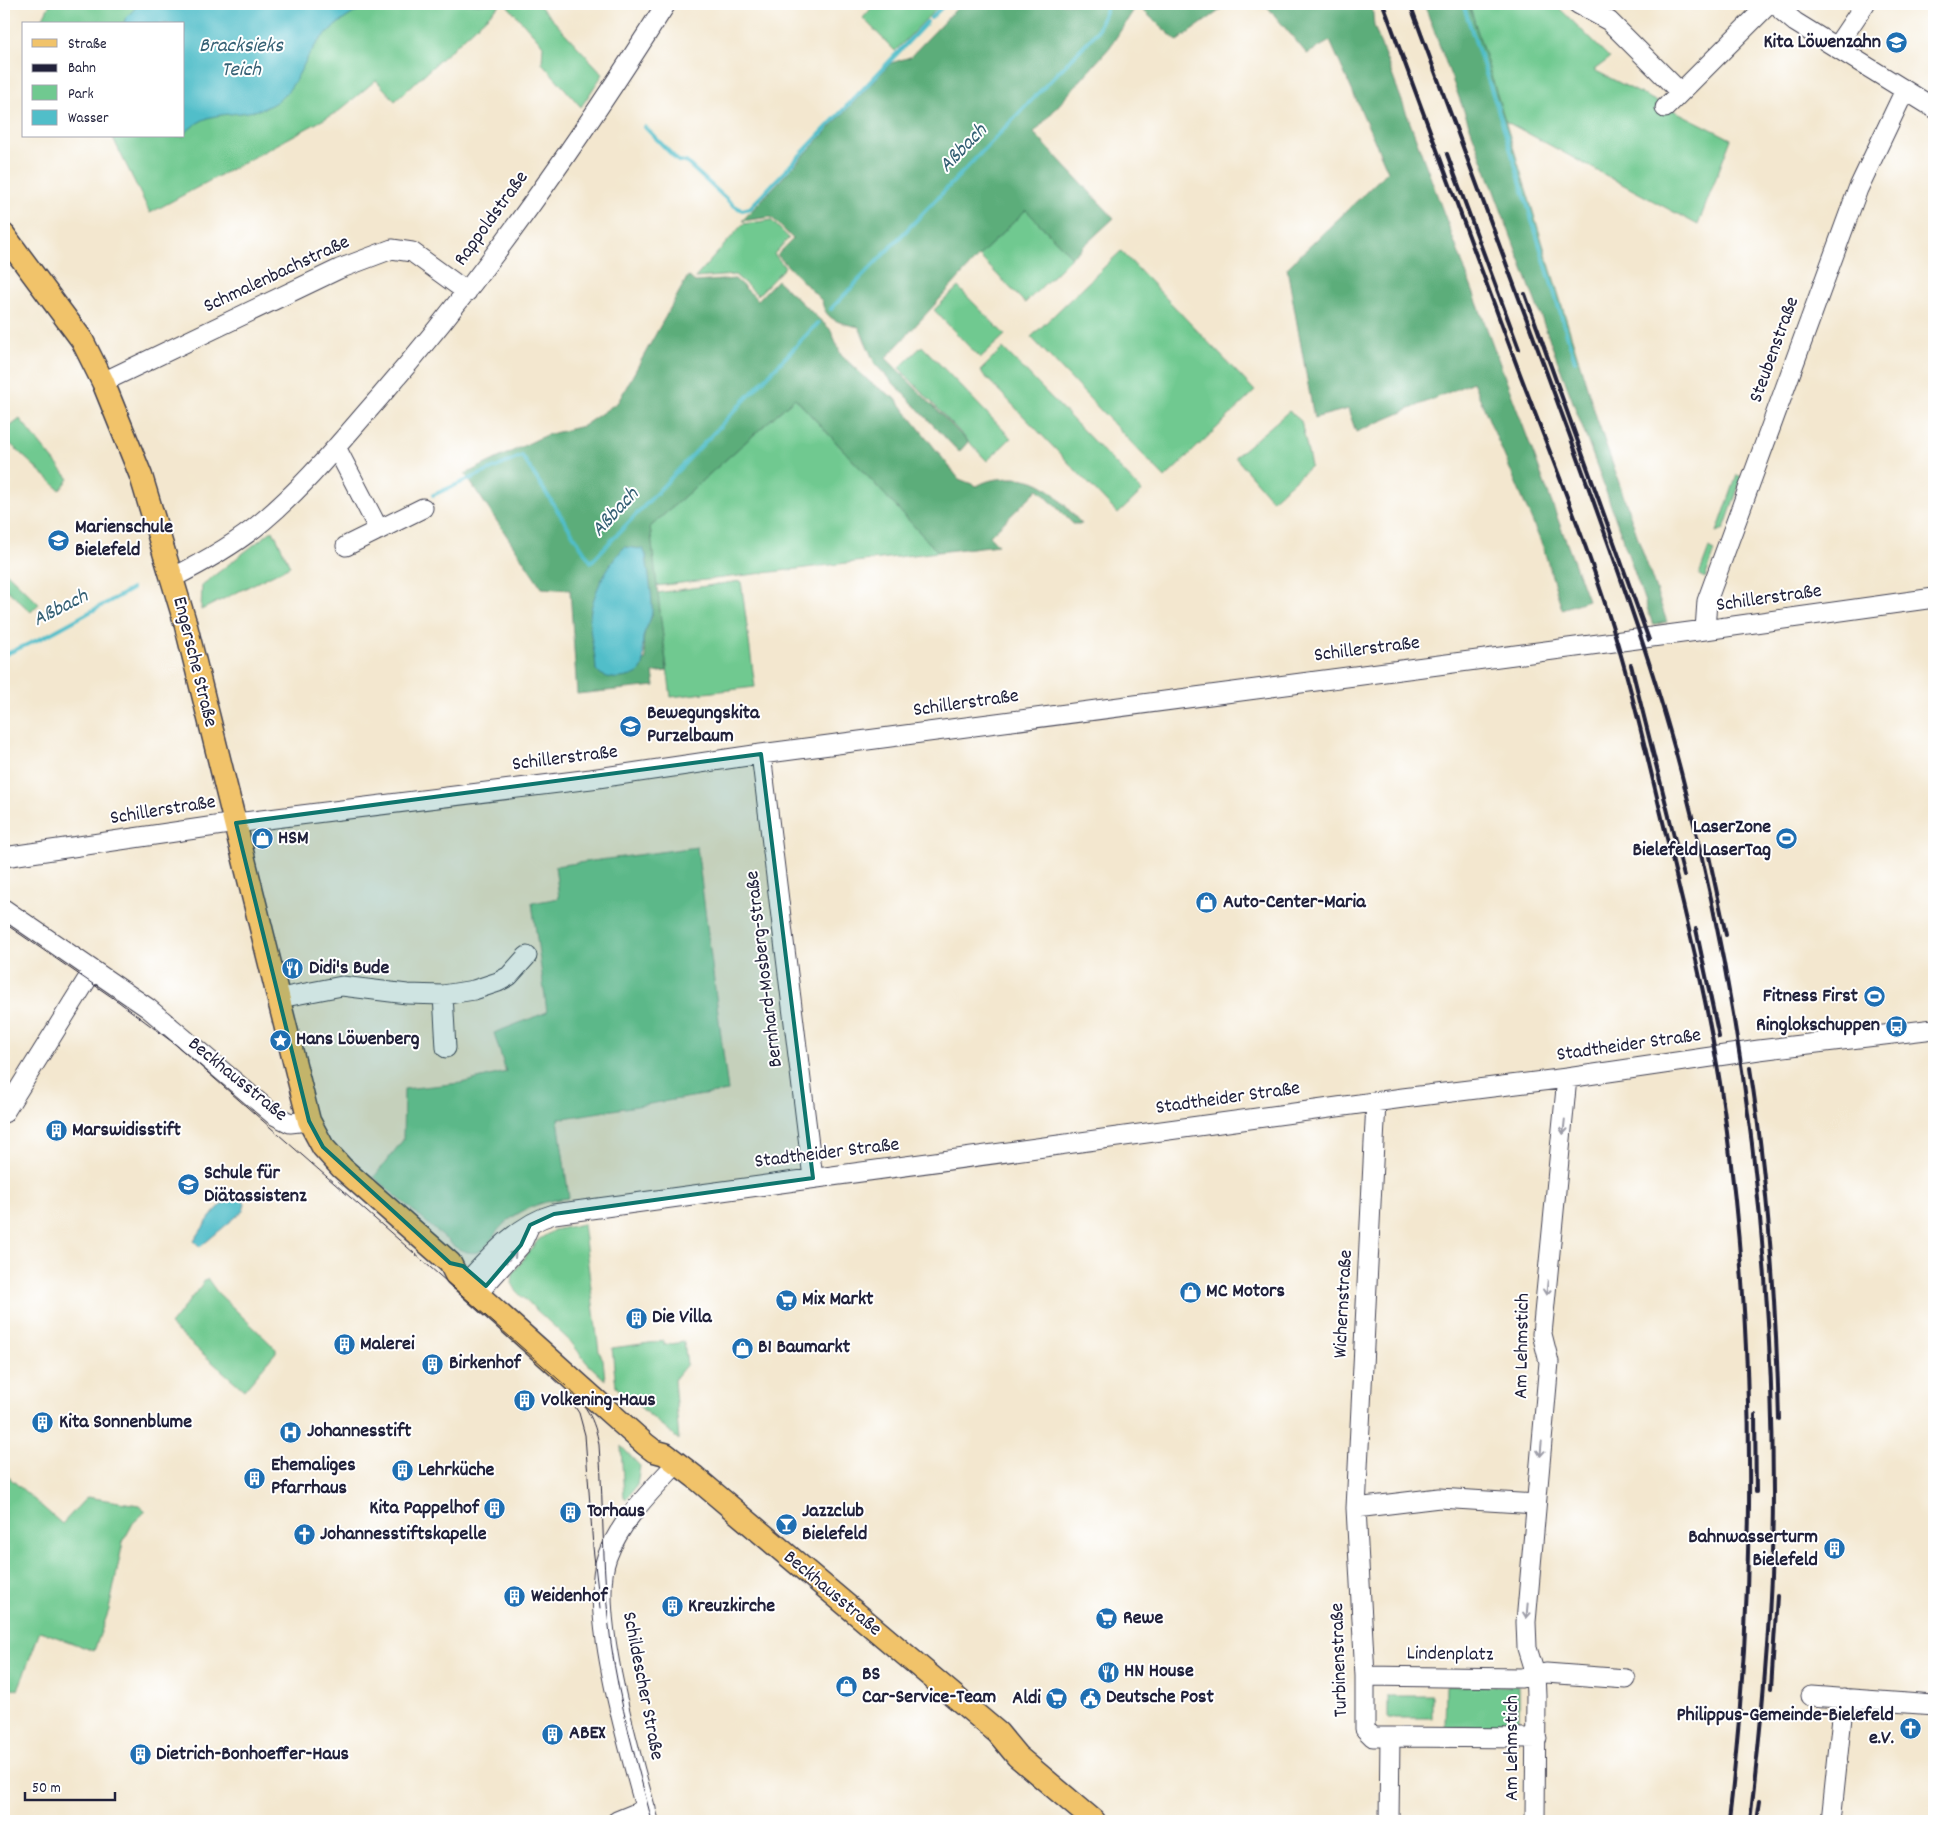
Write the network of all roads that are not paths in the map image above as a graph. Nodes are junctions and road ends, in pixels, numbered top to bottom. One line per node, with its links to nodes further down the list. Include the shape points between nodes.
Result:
1 (666, 4): 12 (street, Rappoldstraße, via 590,120)
2 (1769, 4): 8 (street)
3 (1779, 4): 6 (street, via 1795,22)
4 (1865, 4): 6 (street)
5 (1587, 6): 8 (street, via 1609,21)
6 (1836, 47): 7 (street)
7 (1905, 90): 10 (street); 20 (street, Steubenstraße, via 1845,222 1707,601)
8 (1680, 92): 9 (street)
9 (1665, 108)
10 (1934, 108)
11 (4, 235): 13 (main road, Engersche Straße, via 74,326)
12 (467, 292): 13 (street, Schmalenbachstraße, via 412,252 392,248 339,269); 14 (street, Rappoldstraße)
13 (103, 382): 18 (main road, Engersche Straße, via 141,476)
14 (336, 447): 16 (street); 18 (street, Rappoldstraße, via 263,522 218,553)
15 (423, 508): 16 (street)
16 (379, 530): 17 (street)
17 (346, 546)
18 (172, 578): 22 (main road, Engersche Straße)
19 (1934, 598): 20 (street, Schillerstraße)
20 (1705, 630): 21 (street, Schillerstraße)
21 (761, 754): 22 (street, Schillerstraße, via 591,779); 35 (street, Bernhard-Mosberg-Straße)
22 (236, 823): 23 (street, Schillerstraße); 28 (main road, Engersche Straße)
23 (4, 857)
24 (4, 909): 26 (street, Beckhausstraße)
25 (527, 956): 27 (street, via 504,979 474,990)
26 (93, 970): 33 (street); 34 (street, Beckhausstraße, via 169,1025 274,1115 290,1123)
27 (444, 995): 28 (street, via 342,986); 30 (street)
28 (280, 998): 34 (main road, Engersche Straße)
29 (1934, 1029): 31 (street, Stadtheider Straße)
30 (446, 1048)
31 (1567, 1078): 32 (street, Stadtheider Straße); 38 (street, Am Lehmstich, one-way to 38, via 1542,1334 1549,1362)
32 (1376, 1102): 35 (street, Stadtheider Straße); 39 (street, Wichernstraße)
33 (4, 1113)
34 (309, 1121): 36 (main road, Beckhausstraße, via 324,1147 342,1168 450,1263 463,1266)
35 (813, 1178): 36 (street, Stadtheider Straße, via 554,1214 530,1225 521,1246)
36 (475, 1285): 37 (main road, Beckhausstraße, via 645,1444)
37 (671, 1459): 46 (main road, Beckhausstraße); 49 (street, Schildescher Straße, via 617,1536 606,1559 602,1580 609,1653)
38 (1536, 1504): 39 (street, via 1439,1498); 40 (street, Am Lehmstich, one-way to 40, via 1526,1622 1527,1648)
39 (1356, 1508): 41 (street, Turbinenstraße)
40 (1535, 1674): 41 (street, Lindenplatz, via 1521,1678); 42 (street, Am Lehmstich, via 1546,1672); 48 (street, Am Lehmstich)
41 (1365, 1676): 47 (street, Turbinenstraße, via 1365,1729 1373,1737)
42 (1626, 1679)
43 (1811, 1696): 44 (street)
44 (1844, 1698): 45 (street); 55 (street)
45 (1934, 1704)
46 (998, 1734): 51 (main road, Beckhausstraße, via 1017,1756); 52 (main road, Beckhausstraße, via 1024,1747)
47 (1390, 1737): 48 (street); 53 (street)
48 (1536, 1738): 54 (street, Am Lehmstich)
49 (648, 1815): 50 (street)
50 (617, 1821)
51 (1094, 1821)
52 (1112, 1821)
53 (1389, 1821)
54 (1535, 1821)
55 (1831, 1821)

